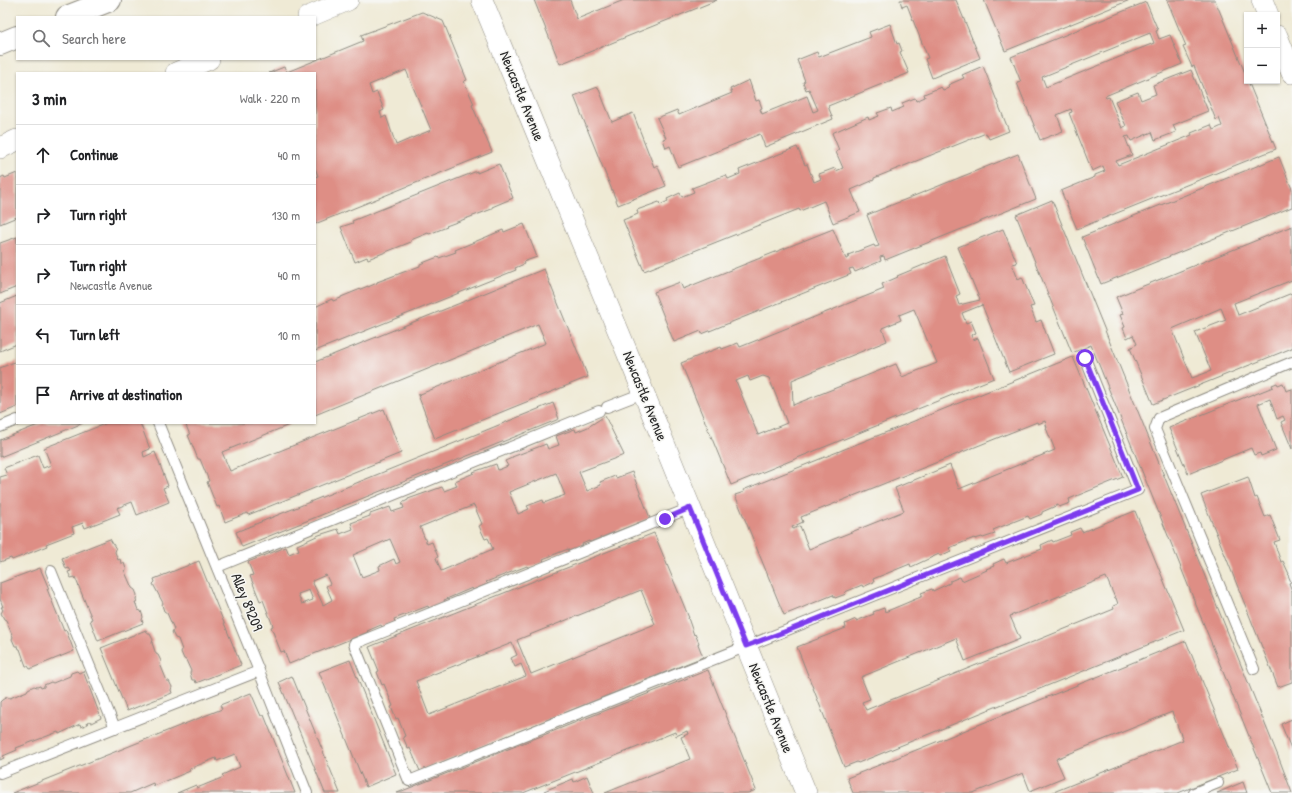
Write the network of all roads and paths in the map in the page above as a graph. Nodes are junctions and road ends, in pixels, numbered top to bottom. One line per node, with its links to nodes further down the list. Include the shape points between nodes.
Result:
1 (110, 0): 6 (highway)
2 (348, 0): 7 (street)
3 (482, 0): 18 (street, Newcastle Avenue)
4 (1262, 0): 5 (street)
5 (1267, 12)
6 (70, 16)
7 (310, 16)
8 (16, 37): 10 (highway)
9 (1280, 43): 13 (street)
10 (0, 44)
11 (207, 60): 12 (street)
12 (178, 72)
13 (1292, 73)
14 (16, 140): 15 (street)
15 (0, 148)
16 (1085, 358): 25 (lane, via 1138,490)
17 (1292, 362): 26 (lane, via 1159,418 1155,429)
18 (643, 393): 22 (street, Newcastle Avenue); 23 (lane)
19 (16, 420): 21 (lane)
20 (158, 424): 23 (lane, Alley 89209)
21 (0, 427)
22 (690, 508): 25 (street, Newcastle Avenue); 25 (lane, via 354,644 409,780)
23 (217, 567): 27 (lane, Alley 89209)
24 (52, 571): 28 (lane)
25 (746, 646): 31 (street, Newcastle Avenue)
26 (1254, 669)
27 (259, 671): 28 (lane); 32 (lane, Alley 89209)
28 (115, 728): 29 (lane)
29 (0, 773)
30 (1218, 783): 33 (lane)
31 (801, 792)
32 (307, 793)
33 (1194, 793)

